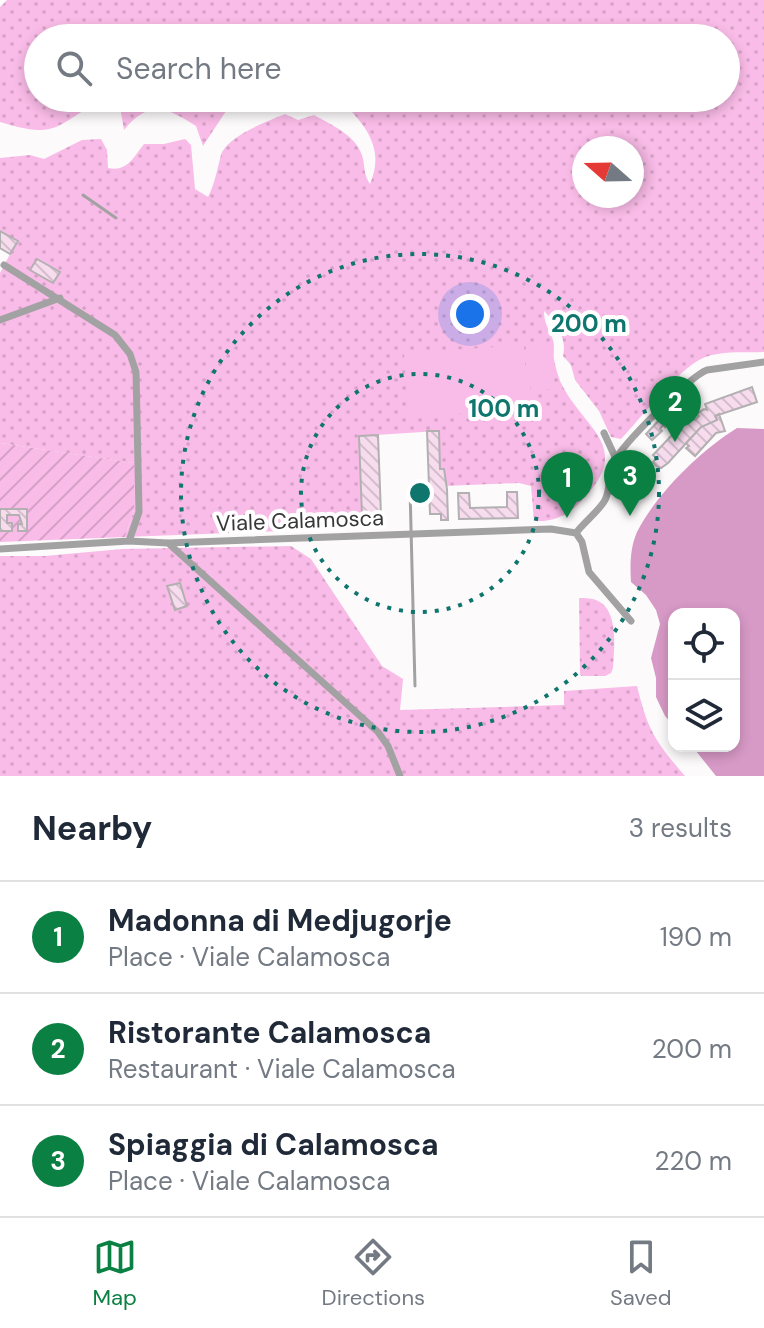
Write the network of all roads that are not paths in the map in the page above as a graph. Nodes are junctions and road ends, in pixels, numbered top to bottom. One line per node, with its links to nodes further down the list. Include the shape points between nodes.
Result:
1 (83, 195): 2 (lane)
2 (116, 218)
3 (2, 265): 4 (street)
4 (60, 298): 5 (street); 14 (street, via 115,335 136,372 139,512)
5 (0, 320)
6 (764, 362): 8 (street, via 699,373)
7 (604, 433): 8 (street)
8 (616, 459): 11 (street)
9 (628, 471): 11 (lane)
10 (410, 488): 13 (lane)
11 (606, 500): 12 (street)
12 (576, 533): 13 (street, Viale Calamosca, via 551,529); 17 (street, via 589,572)
13 (412, 534): 15 (street, Viale Calamosca); 18 (lane)
14 (129, 541): 15 (street, Viale Calamosca); 16 (street, Viale Calamosca)
15 (168, 543): 19 (street, via 378,732)
16 (0, 549)
17 (631, 621)
18 (415, 686)
19 (400, 776)

